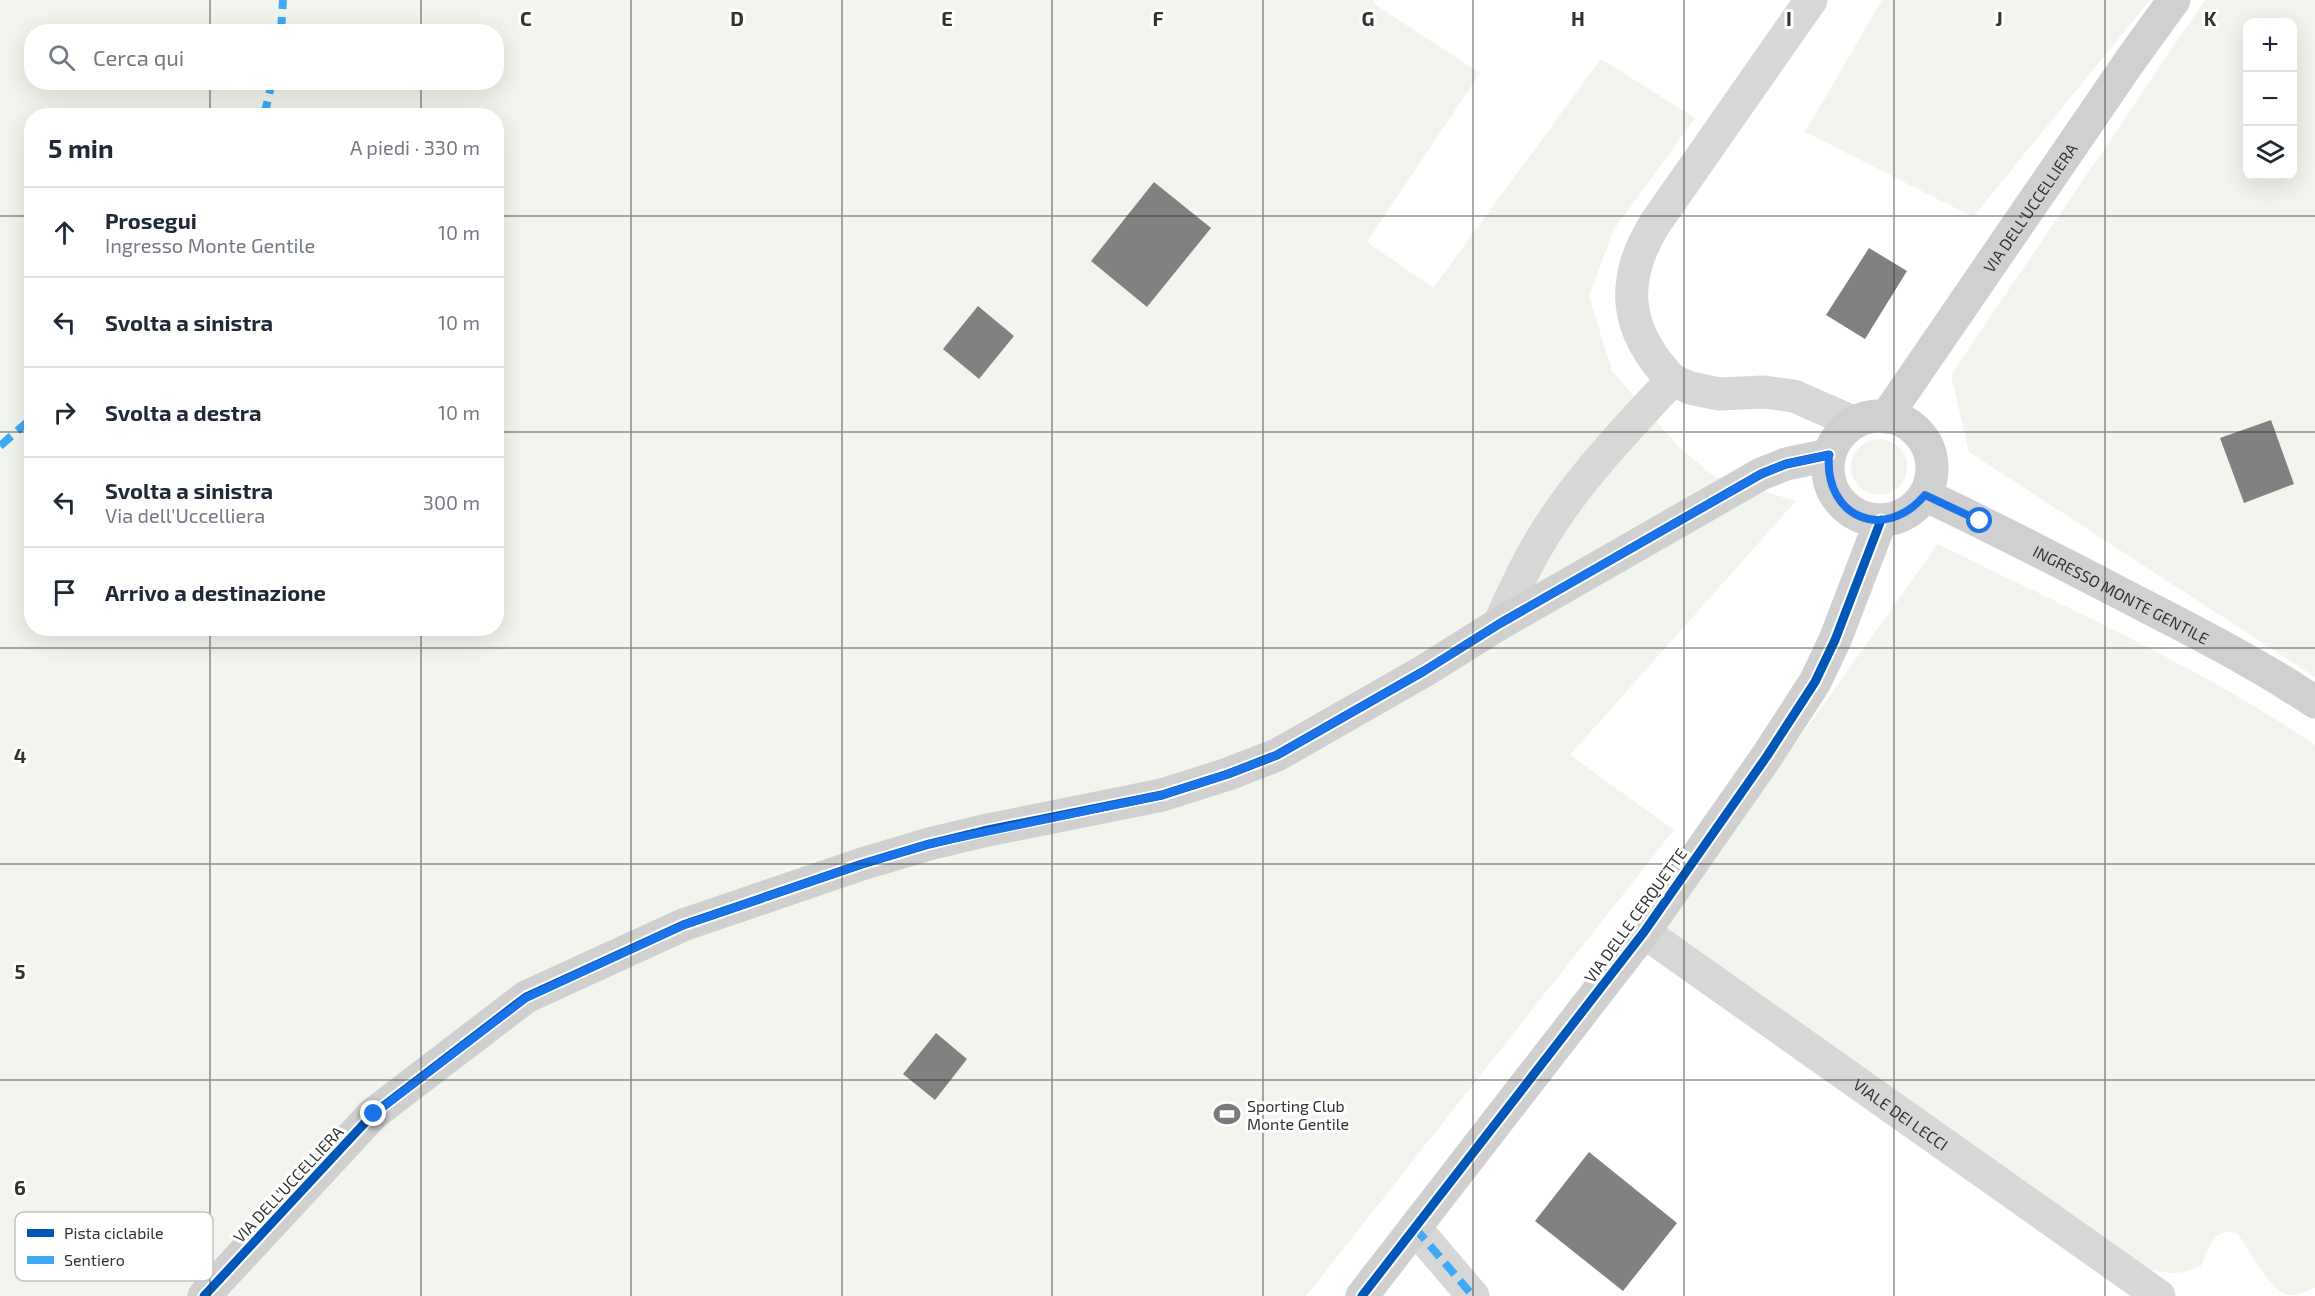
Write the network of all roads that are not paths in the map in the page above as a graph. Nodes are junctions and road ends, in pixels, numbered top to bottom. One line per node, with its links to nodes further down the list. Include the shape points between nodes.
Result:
1 (1811, 0): 3 (street, via 1656,222 1638,257 1631,285 1635,324 1657,365)
2 (2174, 0): 4 (street, VIA DELL'UCCELLIERA)
3 (1672, 380): 5 (street, via 1719,394 1764,392 1794,396); 9 (street, via 1574,491 1539,543)
4 (1886, 417): 5 (street); 7 (street, via 1903,421 1927,445 1932,462)
5 (1853, 422): 6 (street)
6 (1829, 455): 8 (street, via 1831,486 1839,500 1850,511); 9 (street, VIA DELL'UCCELLIERA, via 1761,474)
7 (1925, 495): 8 (street, via 1914,509 1898,518); 10 (street, INGRESSO MONTE GENTILE, via 2182,625)
8 (1881, 520): 11 (street, VIA DELLE CERQUETTE, via 1815,682)
9 (1499, 624): 13 (street, VIA DELL'UCCELLIERA, via 1277,755 1228,774 1127,804 983,831 862,864 684,925 526,998 374,1114)
10 (2315, 702)
11 (1644, 932): 12 (street, VIA DELLE CERQUETTE); 16 (street, VIALE DEI LECCI)
12 (1415, 1228): 14 (street, VIA DELLE CERQUETTE); 15 (street)
13 (204, 1296)
14 (1362, 1296)
15 (1473, 1296)
16 (2159, 1296)

